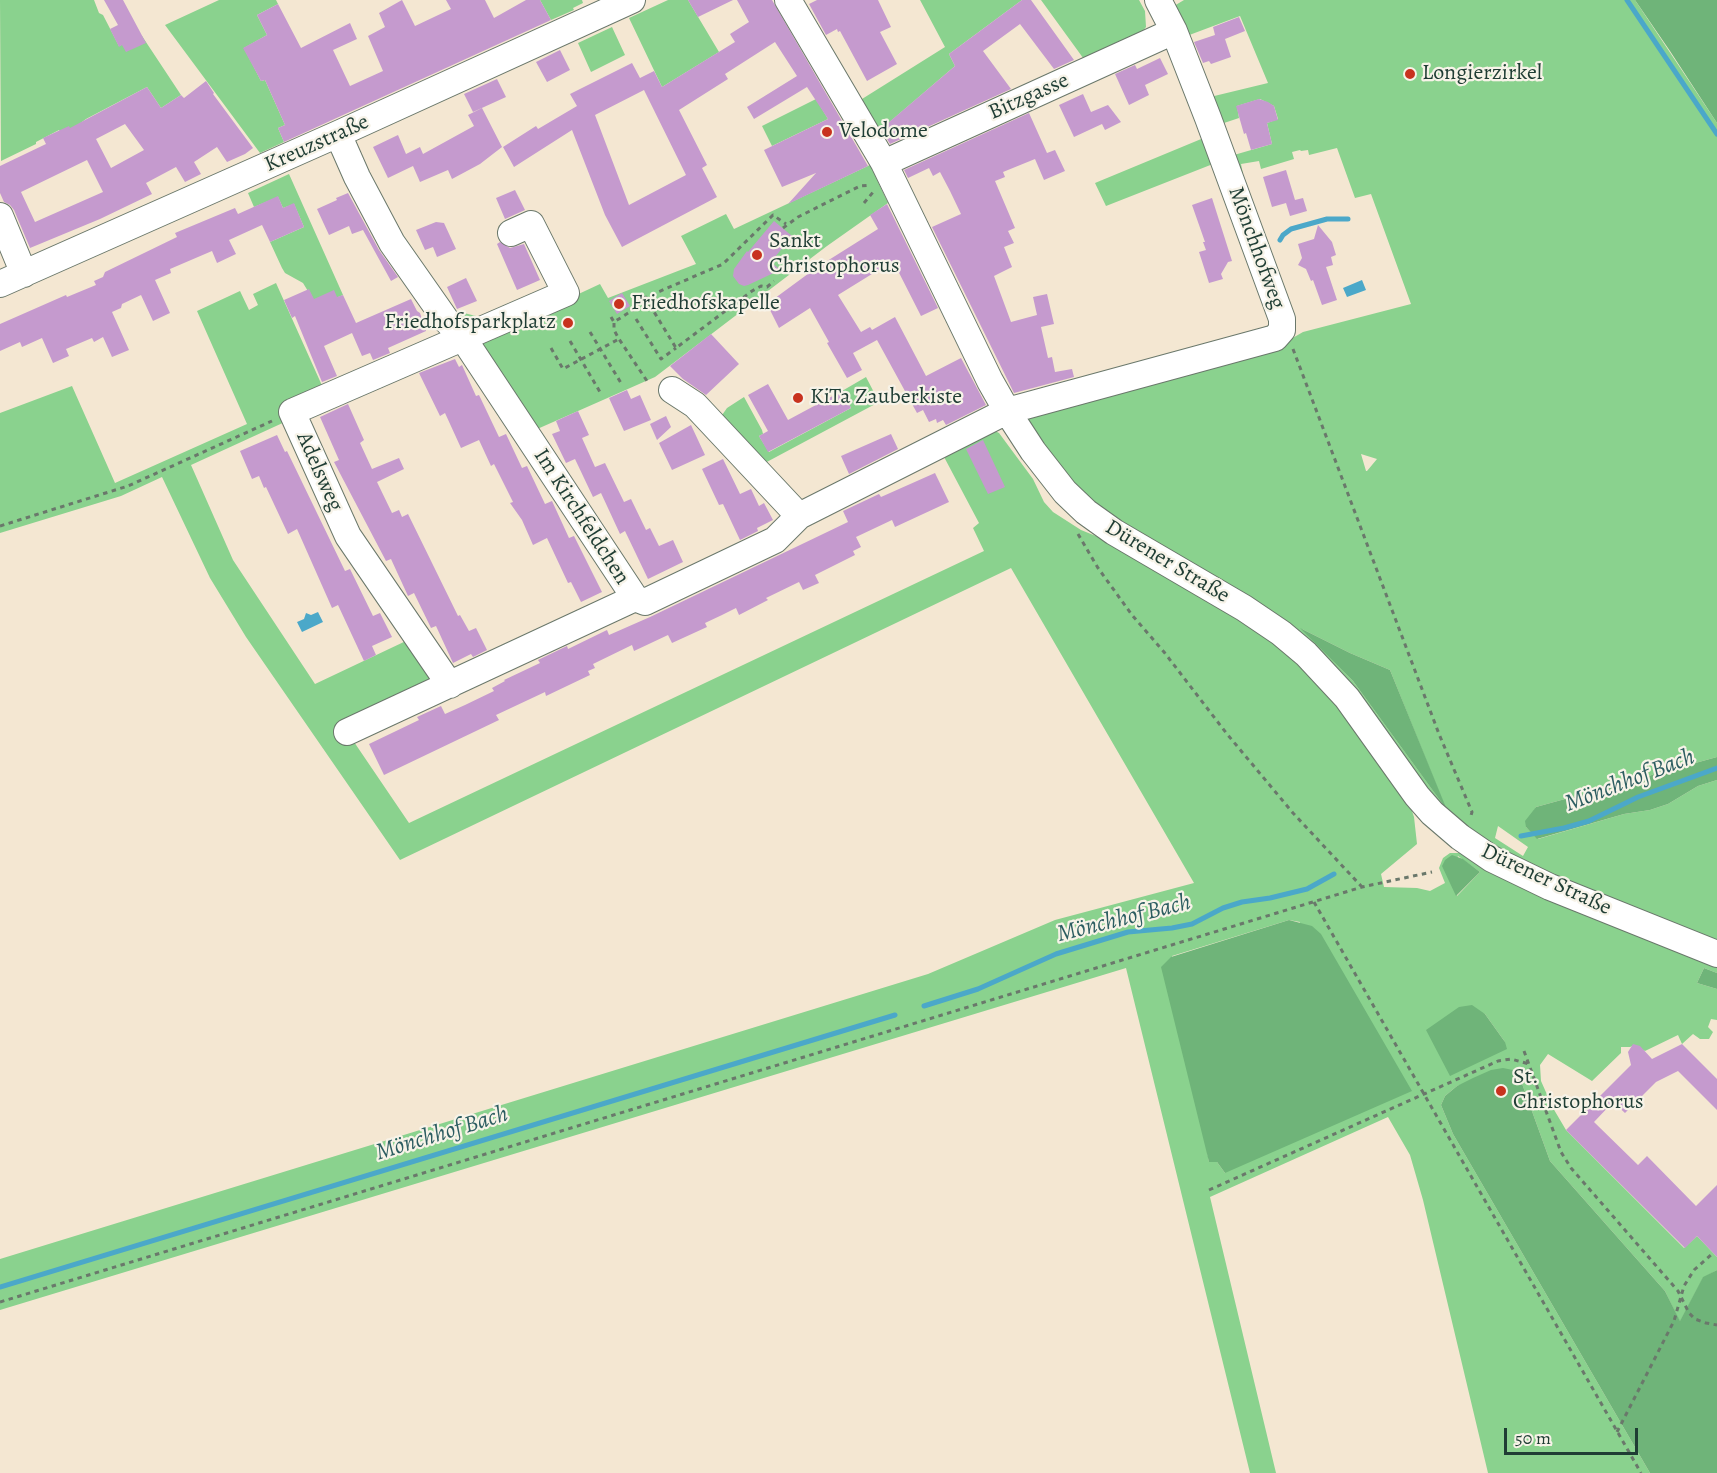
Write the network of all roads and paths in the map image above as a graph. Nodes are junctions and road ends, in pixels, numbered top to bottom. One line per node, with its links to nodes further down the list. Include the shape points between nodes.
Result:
1 (632, 0): 5 (street, Kreuzstraße)
2 (788, 0): 6 (street, Dürener Straße)
3 (1158, 0): 4 (street, Mönchhofweg)
4 (1174, 31): 6 (street, Bitzgasse); 16 (street, Mönchhofweg)
5 (338, 134): 10 (street, Kreuzstraße); 19 (street, Im Kirchfeldchen, via 392,243)
6 (884, 163): 30 (street, Dürener Straße)
7 (874, 189): 13 (path, via 872,185 860,186 784,226 773,215 723,264)
8 (0, 216): 10 (street)
9 (511, 233): 19 (street, via 531,224 566,293)
10 (24, 274): 12 (street, Kreuzstraße)
11 (774, 281): 23 (path, via 752,291)
12 (0, 284)
13 (645, 297): 17 (path, via 634,302 633,310); 23 (path)
14 (611, 316): 17 (path)
15 (636, 319): 23 (path, via 661,359)
16 (1282, 320): 30 (street, Mönchhofweg, via 1281,333 1268,342); 38 (path, via 1472,812)
17 (614, 322): 20 (path)
18 (590, 332): 24 (path)
19 (463, 338): 31 (street, Adelsweg); 35 (street, Im Kirchfeldchen)
20 (619, 339): 24 (path); 26 (path)
21 (570, 341): 25 (path)
22 (551, 348): 25 (path, via 563,369)
23 (676, 348)
24 (601, 350): 25 (path); 27 (path)
25 (580, 360): 29 (path)
26 (646, 381)
27 (621, 383)
28 (672, 390): 32 (street, via 695,405)
29 (600, 392)
30 (1007, 411): 32 (street, Im Kirchfeldchen); 38 (street, Dürener Straße, via 1052,478 1086,512 1126,540 1244,608 1306,654 1351,703 1408,785)
31 (292, 412): 33 (path, via 128,486); 36 (street, Adelsweg, via 348,536)
32 (799, 516): 35 (street, Im Kirchfeldchen, via 775,540 645,602)
33 (0, 526)
34 (1077, 532): 40 (path, via 1132,615 1227,734)
35 (635, 598): 36 (street)
36 (450, 685): 37 (street)
37 (347, 732)
38 (1455, 834): 42 (street, Dürener Straße, via 1515,870)
39 (1432, 872): 40 (path)
40 (1362, 887): 41 (path)
41 (1314, 902): 45 (path); 49 (path)
42 (1717, 954)
43 (1524, 1051): 44 (path)
44 (1529, 1064): 45 (path, via 1511,1059 1498,1061); 48 (path, via 1561,1152 1571,1168)
45 (1425, 1094): 46 (path); 51 (path)
46 (1209, 1190)
47 (1713, 1252): 48 (path, via 1688,1278)
48 (1681, 1297): 50 (path, via 1695,1319); 51 (path, via 1674,1321)
49 (0, 1302)
50 (1717, 1325)
51 (1617, 1432): 52 (path)
52 (1641, 1473)

